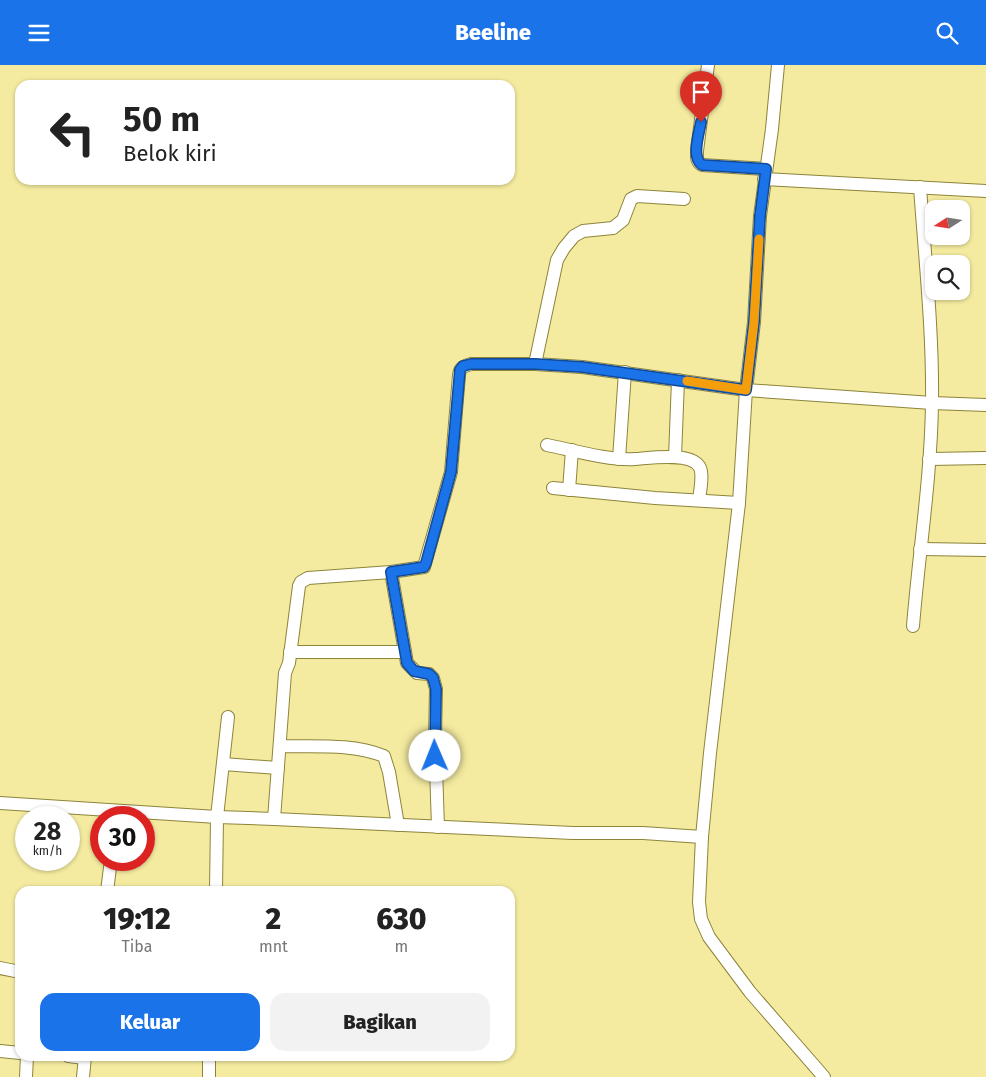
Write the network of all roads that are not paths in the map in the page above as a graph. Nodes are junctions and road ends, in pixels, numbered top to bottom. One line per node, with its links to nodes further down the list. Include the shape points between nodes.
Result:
1 (708, 65): 3 (street, via 696,151 699,163)
2 (778, 65): 3 (street)
3 (765, 174): 4 (street); 10 (street)
4 (920, 187): 5 (street); 11 (street)
5 (986, 191)
6 (684, 199): 7 (street, via 637,196 631,199 623,220 613,228 583,231 574,236 558,259)
7 (535, 364): 8 (street); 25 (street, via 471,364 460,370 451,472 426,563 424,567)
8 (625, 372): 9 (street); 17 (street)
9 (678, 380): 10 (street); 15 (street)
10 (746, 390): 11 (street); 22 (street)
11 (932, 403): 12 (street); 18 (street)
12 (986, 405)
13 (547, 445): 14 (street)
14 (572, 449): 17 (street); 20 (street)
15 (675, 457): 17 (street); 21 (street, via 699,465)
16 (986, 458): 18 (street)
17 (619, 459)
18 (929, 459): 23 (street)
19 (553, 488): 20 (street)
20 (569, 490): 21 (street)
21 (699, 500): 22 (street)
22 (739, 503): 40 (street)
23 (920, 549): 24 (street); 26 (street)
24 (986, 550)
25 (391, 572): 27 (street); 28 (street, via 304,580 299,586)
26 (914, 626)
27 (405, 652): 28 (street); 39 (street, via 411,669 429,674 436,689)
28 (290, 653): 30 (street, via 285,673)
29 (228, 717): 31 (street)
30 (280, 747): 32 (street); 38 (street, via 347,747 384,756)
31 (223, 764): 32 (street); 36 (street)
32 (278, 768): 37 (street)
33 (0, 803): 34 (street)
34 (90, 812)
35 (155, 816): 36 (street)
36 (217, 817): 37 (street); 43 (street)
37 (274, 819): 38 (street)
38 (398, 825): 39 (street)
39 (438, 827): 40 (street)
40 (702, 837): 54 (street, via 699,902 701,919 710,937 750,992)
41 (110, 871): 42 (street)
42 (108, 886)
43 (216, 886)
44 (0, 969): 45 (street)
45 (15, 971)
46 (0, 1051): 47 (street)
47 (15, 1052)
48 (27, 1061): 51 (street)
49 (85, 1061): 52 (street)
50 (210, 1061): 53 (street)
51 (26, 1077)
52 (83, 1077)
53 (209, 1077)
54 (824, 1077)

